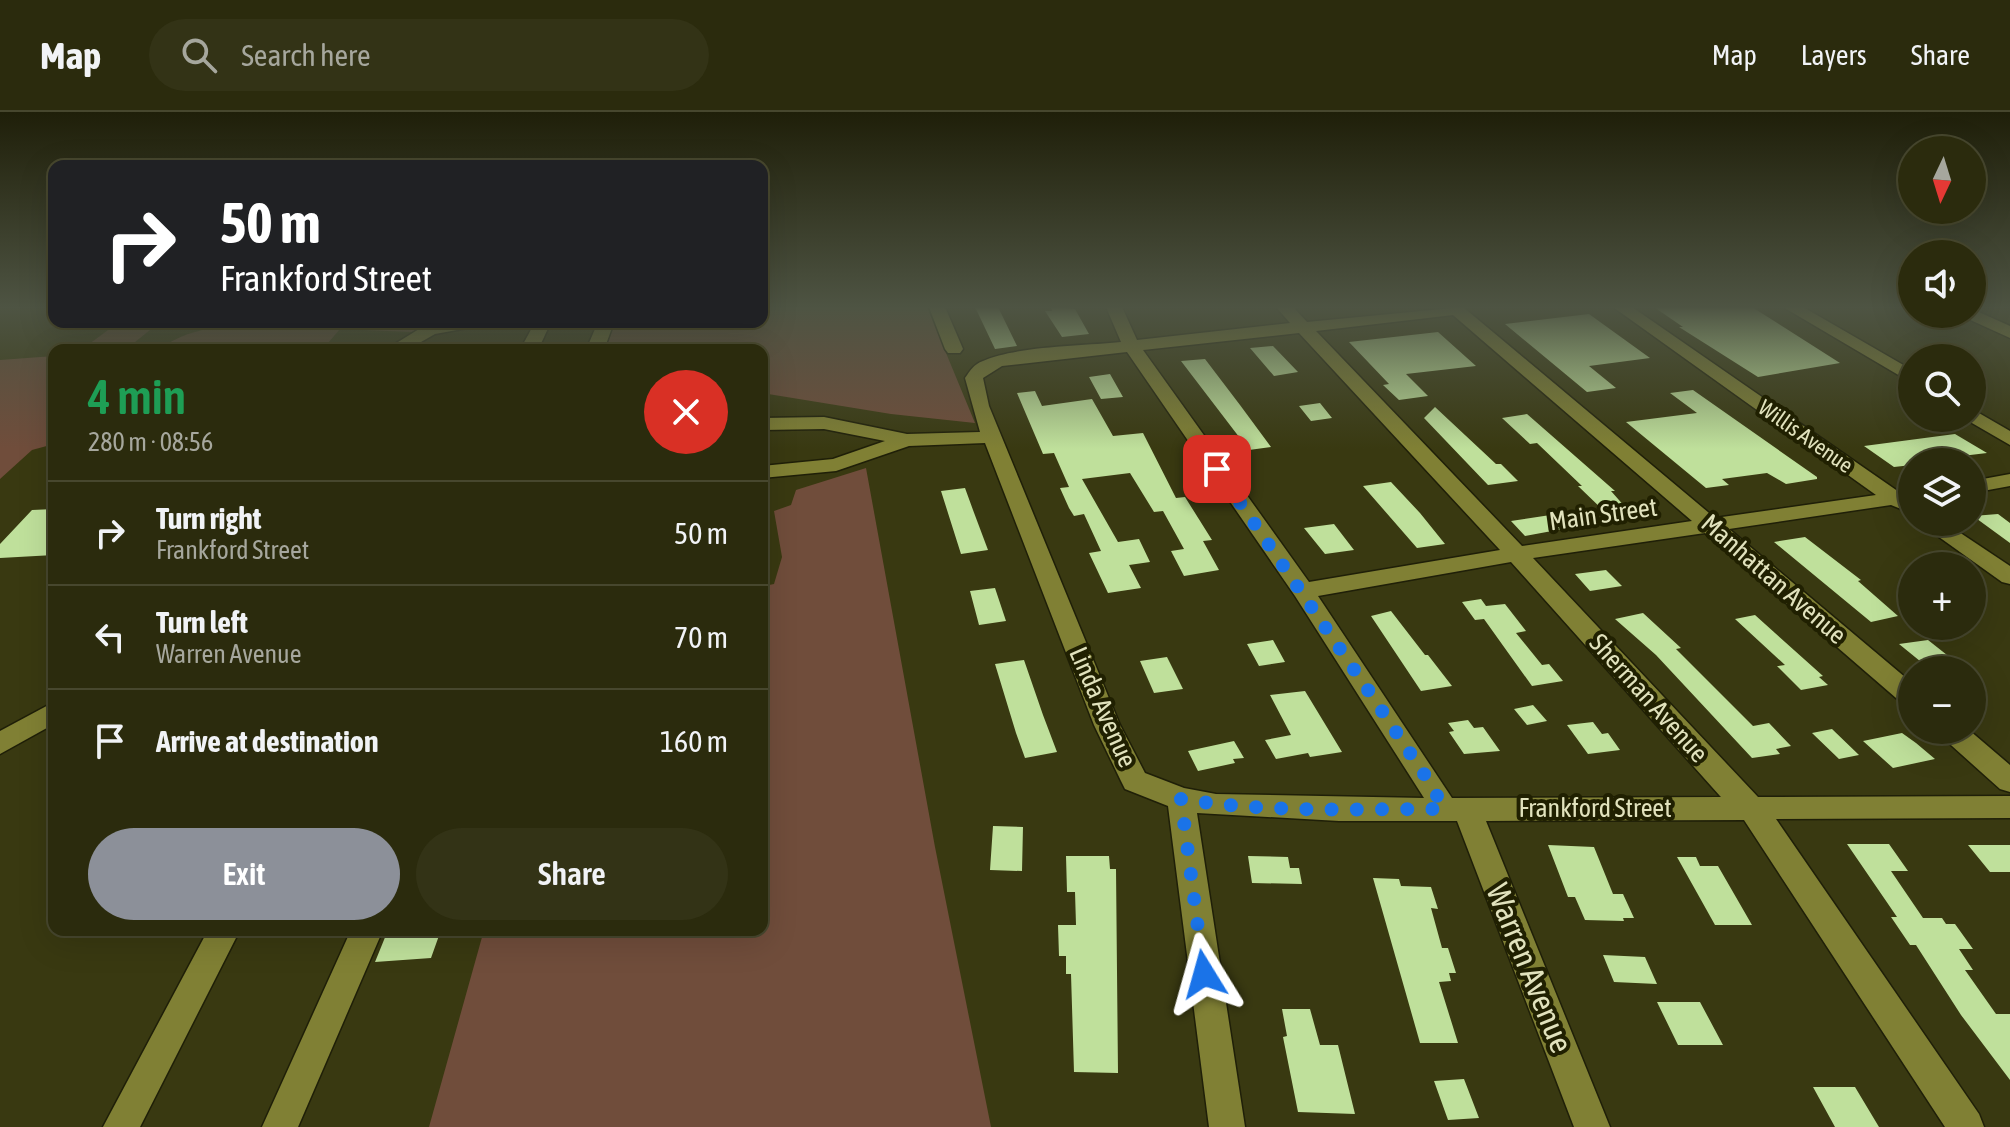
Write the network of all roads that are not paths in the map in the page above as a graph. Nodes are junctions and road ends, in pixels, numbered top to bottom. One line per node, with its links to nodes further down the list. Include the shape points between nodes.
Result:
1 (1059, 354): 10 (street, Linda Avenue, via 979,368 975,388)
2 (1137, 354): 22 (street, Warren Avenue)
3 (1329, 354): 20 (street, Sherman Avenue)
4 (1509, 354): 18 (street, Manhattan Avenue)
5 (1690, 354): 16 (street, Willis Avenue)
6 (1872, 354): 7 (street)
7 (1898, 370)
8 (768, 424): 12 (street, via 824,423)
9 (1986, 424): 11 (street)
10 (994, 437): 12 (street); 28 (street, Linda Avenue, via 1107,725 1135,781)
11 (2010, 439)
12 (907, 440): 13 (street, via 836,465)
13 (768, 471)
14 (2010, 480): 15 (street)
15 (1986, 484)
16 (1898, 497)
17 (1898, 503): 18 (street, Main Street)
18 (1714, 526): 20 (street, Main Street); 23 (street, Manhattan Avenue)
19 (1950, 536): 21 (street)
20 (1515, 554): 22 (street, Main Street); 30 (street, Sherman Avenue)
21 (2010, 577)
22 (1303, 591): 31 (street, Warren Avenue, via 1434,789)
23 (1898, 685)
24 (48, 716): 25 (street)
25 (0, 744)
26 (1967, 744): 27 (street)
27 (2010, 781)
28 (1181, 799): 31 (street, Frankford Street, via 1339,810); 36 (street)
29 (2010, 807): 30 (street, Frankford Street)
30 (1752, 808): 31 (street, Frankford Street); 38 (street, Sherman Avenue)
31 (1456, 809): 37 (street, Warren Avenue, via 1472,823)
32 (221, 936): 34 (street)
33 (364, 936): 35 (street)
34 (121, 1127)
35 (280, 1127)
36 (1227, 1127)
37 (1592, 1127)
38 (1966, 1127)

